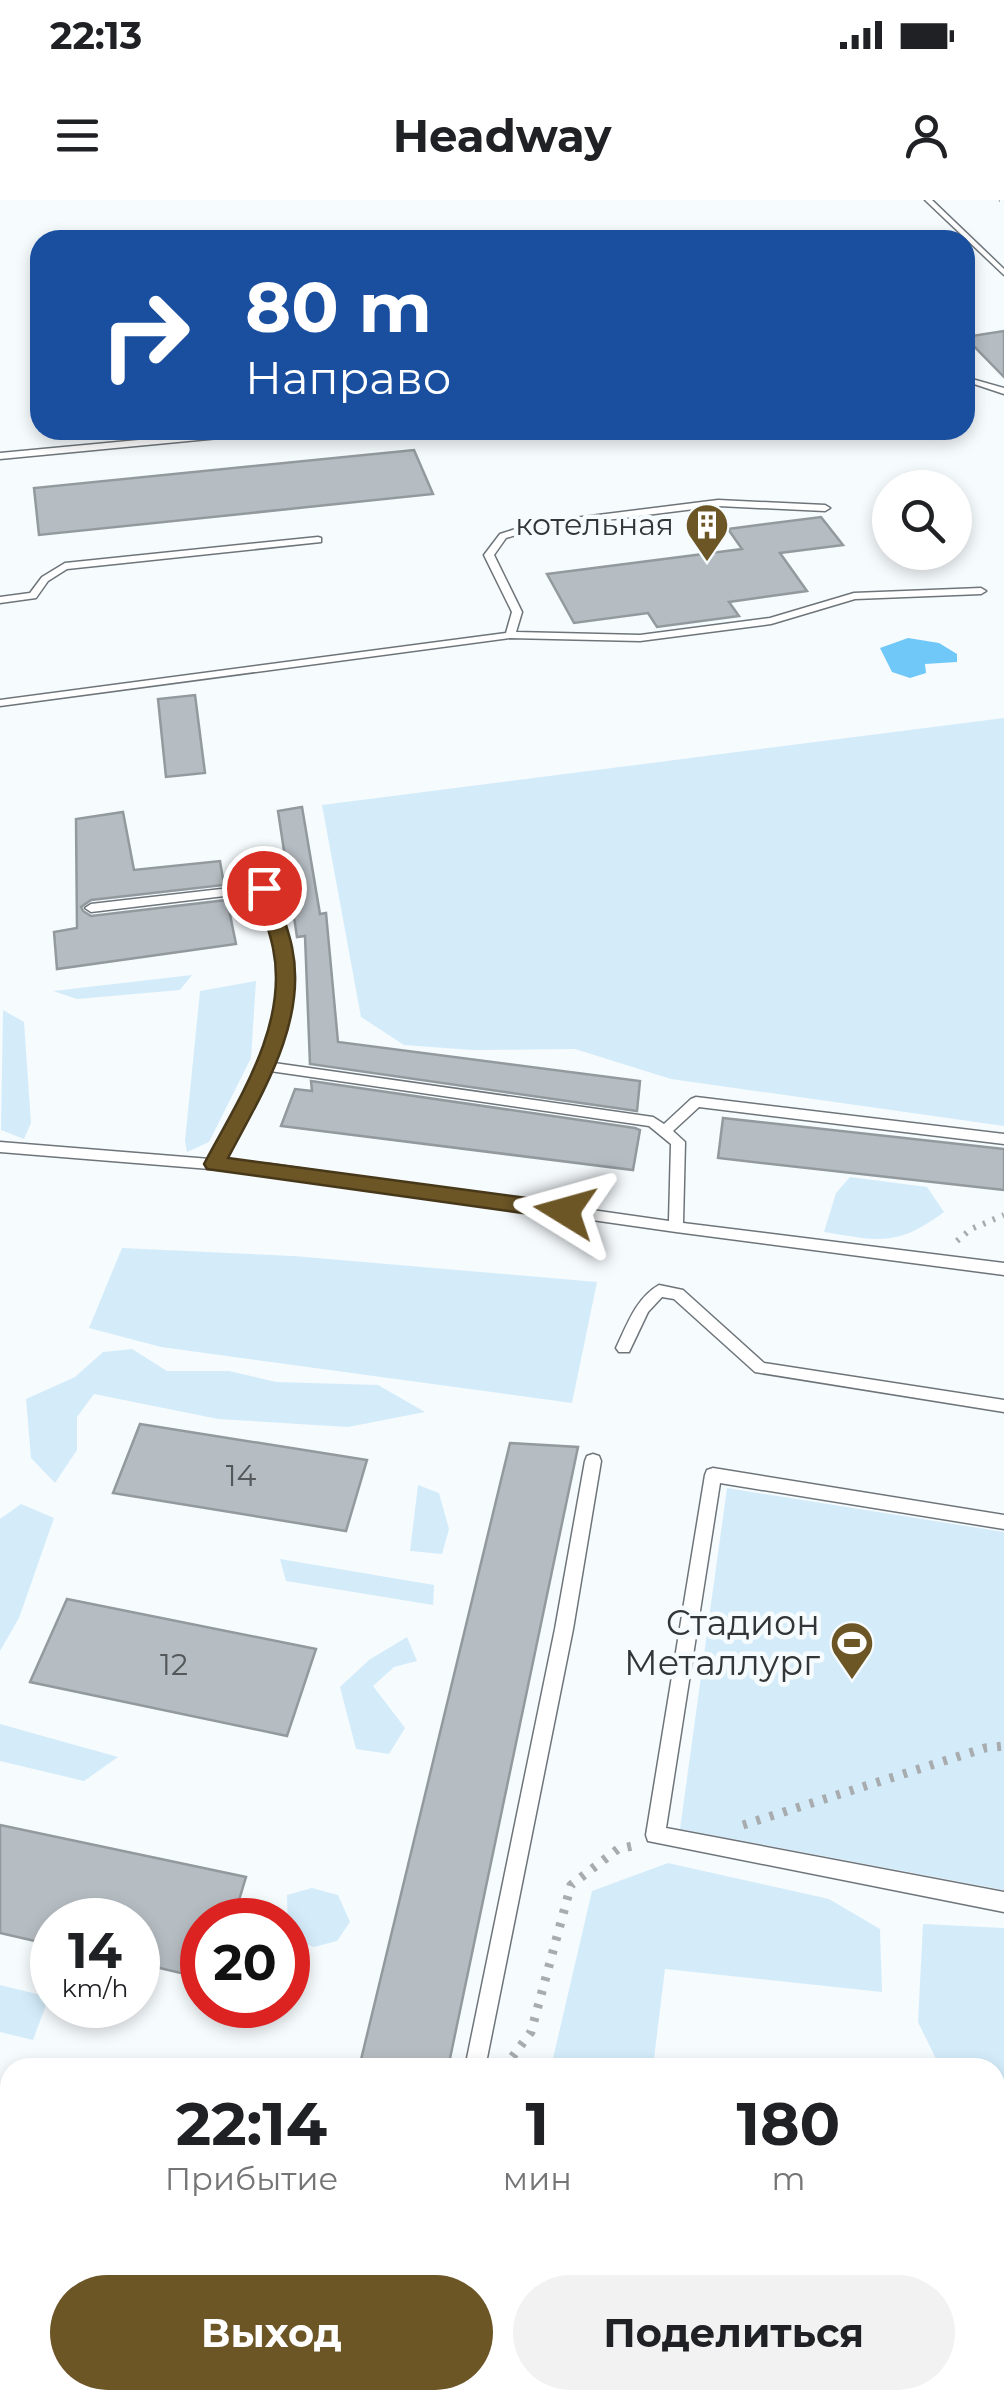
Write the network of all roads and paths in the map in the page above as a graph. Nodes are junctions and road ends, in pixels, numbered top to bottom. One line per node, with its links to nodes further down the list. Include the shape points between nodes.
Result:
1 (928, 200): 2 (lane)
2 (959, 230)
3 (975, 245): 4 (lane)
4 (1004, 273)
5 (975, 382): 6 (lane)
6 (1004, 391)
7 (167, 440): 8 (lane)
8 (0, 456)
9 (825, 508): 13 (lane, via 718,503 534,526 503,536 488,555 517,612)
10 (318, 540): 12 (lane, via 65,566 33,596)
11 (981, 591): 13 (lane, via 854,596 771,621 640,638)
12 (0, 600)
13 (510, 635): 14 (lane)
14 (0, 703)
15 (91, 908): 16 (lane, via 264,888 284,950 283,1004)
16 (266, 1066): 17 (lane, via 654,1122); 20 (lane)
17 (665, 1132): 18 (lane, via 696,1102); 22 (lane, via 678,1142)
18 (1004, 1140)
19 (0, 1147): 20 (lane)
20 (214, 1164): 22 (lane)
21 (1004, 1215): 23 (path)
22 (676, 1227): 24 (lane)
23 (952, 1246)
24 (1004, 1269)
25 (624, 1348): 26 (lane, via 642,1309 659,1291 678,1294 760,1368)
26 (1004, 1406)
27 (593, 1461): 30 (lane)
28 (1004, 1522): 29 (lane, via 713,1475 655,1835)
29 (1004, 1902)
30 (477, 2058)

